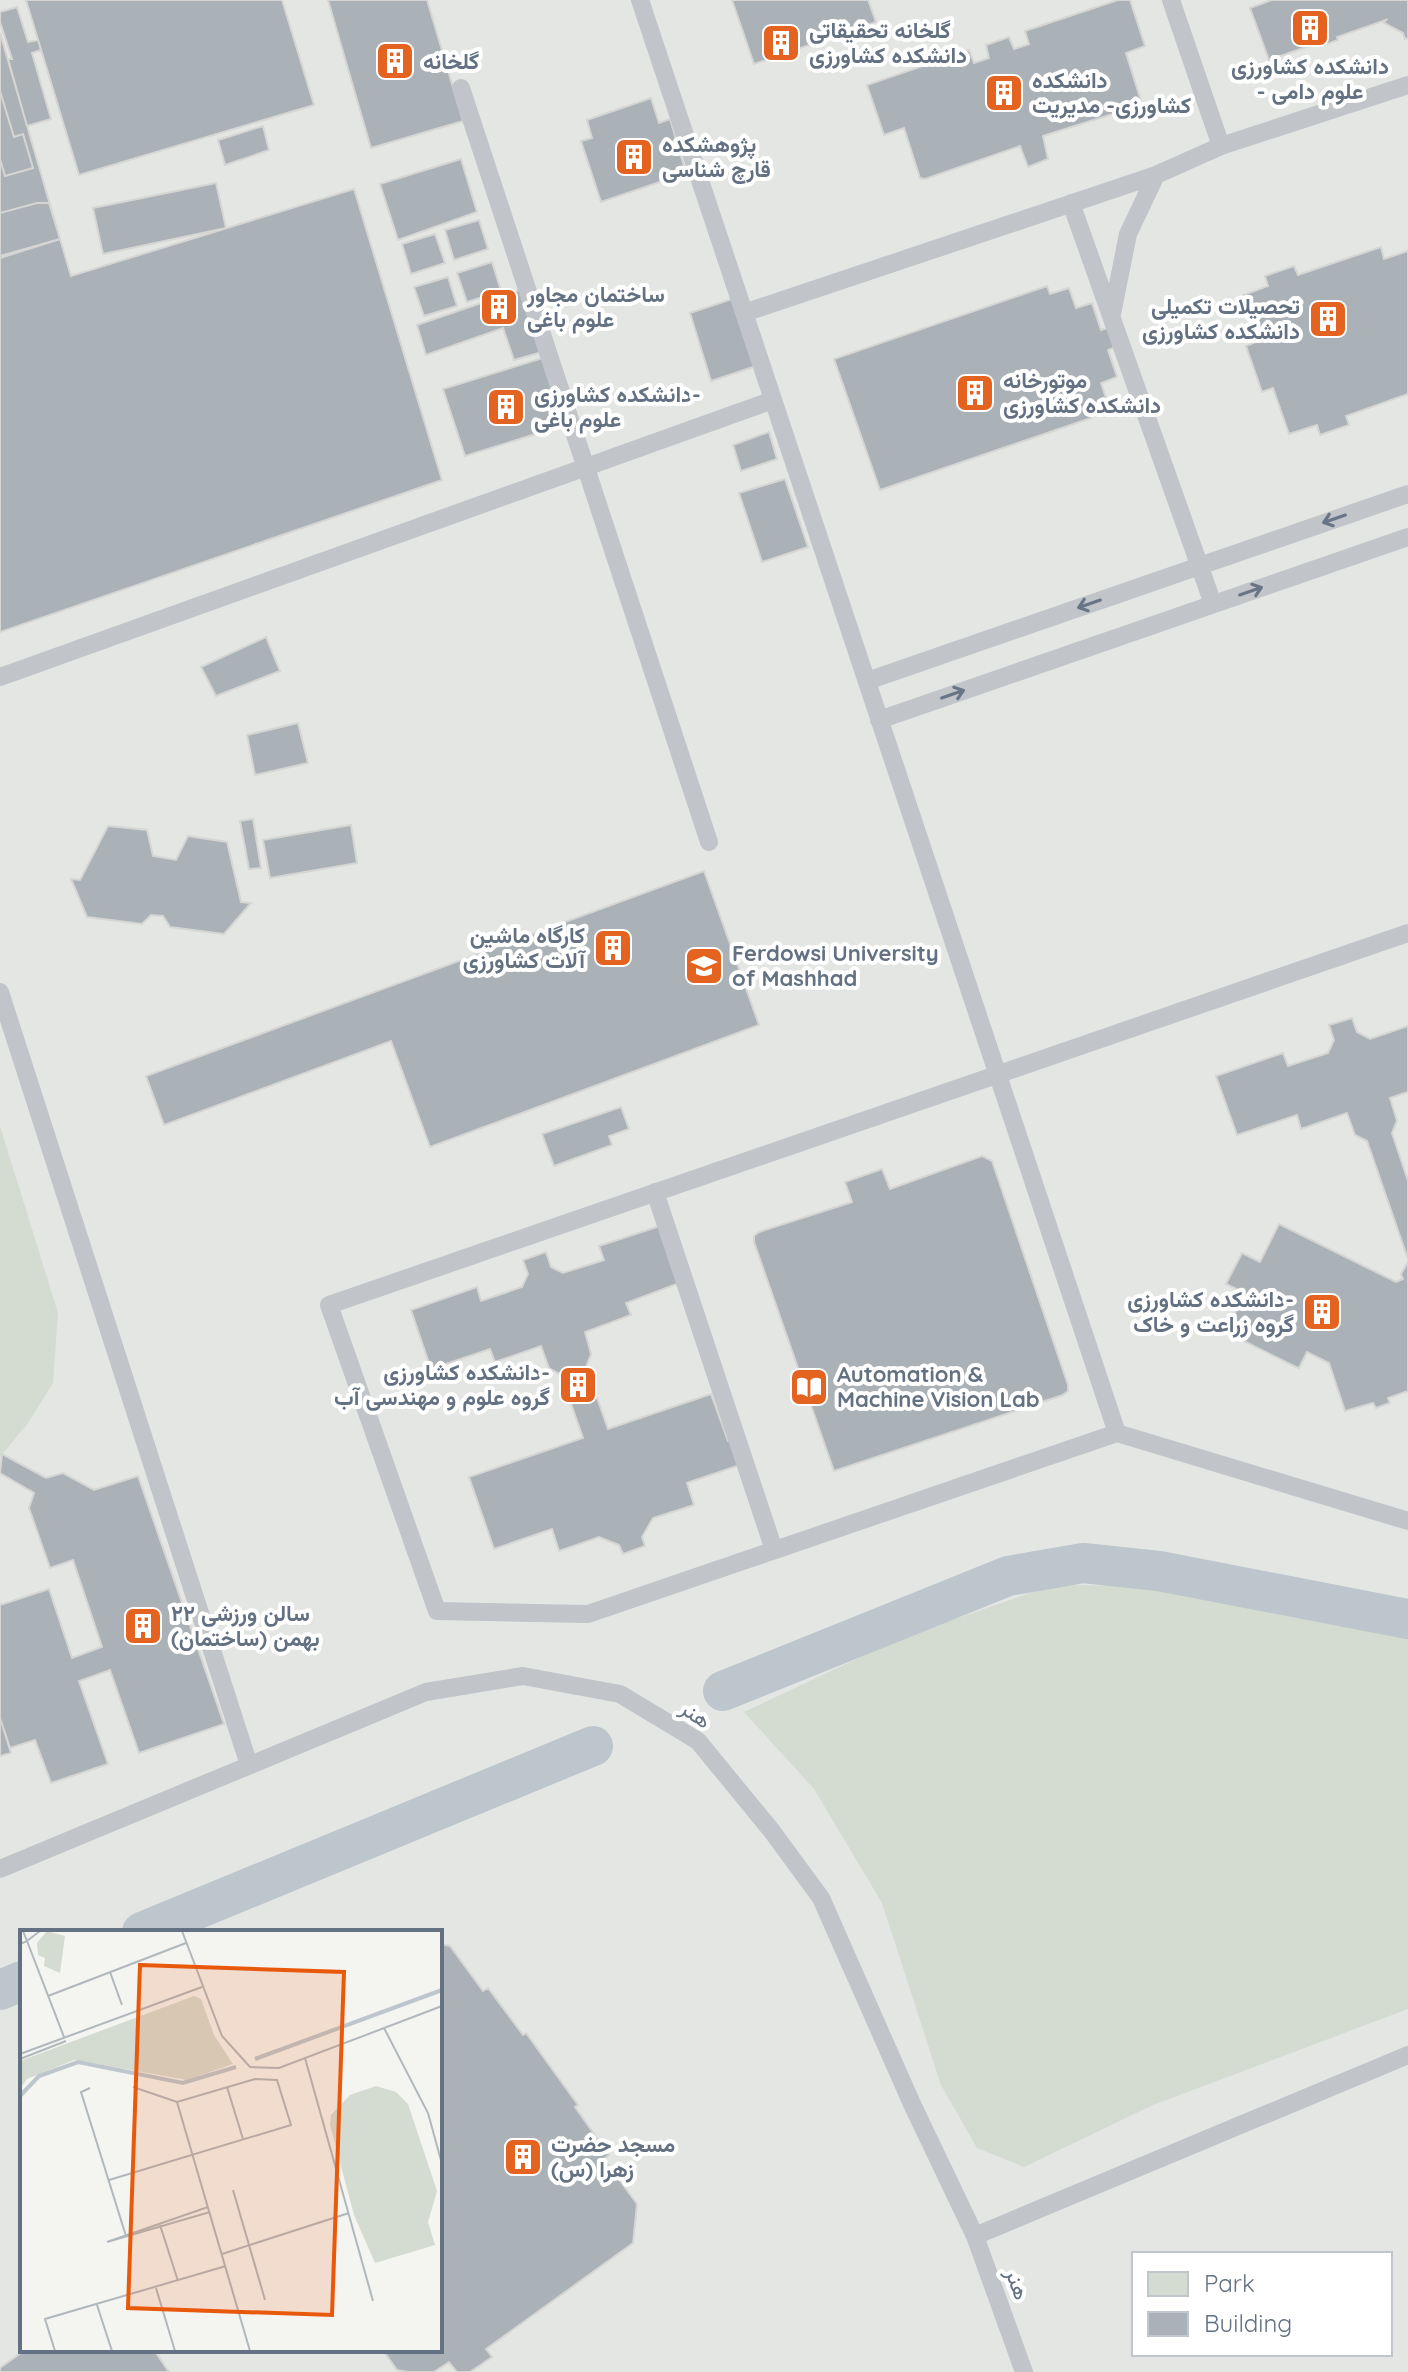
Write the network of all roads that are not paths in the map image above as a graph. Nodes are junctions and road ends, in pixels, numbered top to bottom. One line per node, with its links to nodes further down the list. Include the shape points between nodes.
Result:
1 (640, 0): 8 (lane)
2 (1171, 0): 5 (lane)
3 (1408, 85): 5 (lane)
4 (461, 88): 11 (lane)
5 (1221, 146): 6 (lane)
6 (1156, 175): 7 (lane); 9 (lane, via 1128,234)
7 (1071, 203): 8 (lane); 9 (lane)
8 (744, 313): 10 (lane)
9 (1111, 317): 14 (lane)
10 (773, 400): 11 (lane); 17 (lane)
11 (586, 467): 16 (lane); 19 (lane)
12 (1408, 494): 14 (lane, one-way to 14)
13 (1408, 537): 15 (lane, one-way to 13)
14 (1199, 566): 15 (lane); 17 (lane, one-way to 17)
15 (1213, 604): 18 (lane, one-way to 15)
16 (0, 677)
17 (867, 681): 18 (lane)
18 (879, 720): 22 (lane)
19 (709, 842)
20 (1408, 933): 22 (lane)
21 (0, 992): 27 (lane)
22 (997, 1075): 23 (lane); 24 (lane)
23 (655, 1192): 26 (lane); 26 (lane, via 329,1305 437,1611 588,1614)
24 (1117, 1433): 25 (lane); 26 (lane)
25 (1408, 1521)
26 (774, 1550)
27 (249, 1765): 28 (lane, هنر); 30 (lane, هنر, via 426,1692 523,1676 620,1694 698,1741 821,1898)
28 (0, 1869)
29 (1408, 2055): 30 (lane)
30 (975, 2236): 31 (lane, هنر)
31 (1024, 2372)

